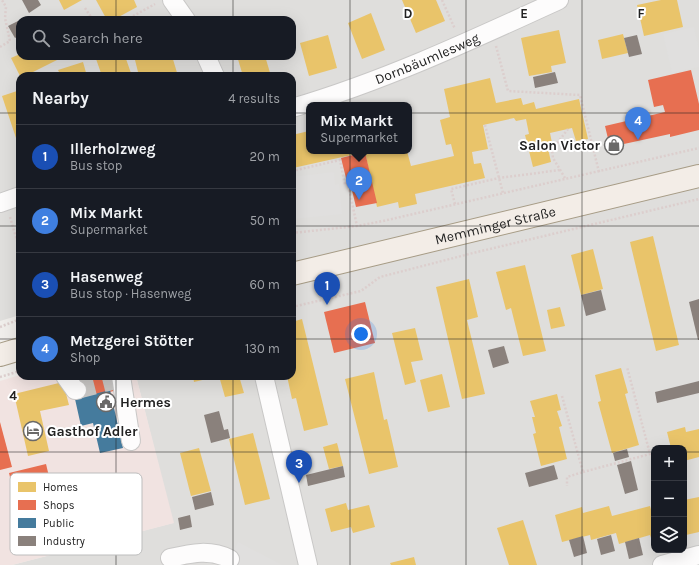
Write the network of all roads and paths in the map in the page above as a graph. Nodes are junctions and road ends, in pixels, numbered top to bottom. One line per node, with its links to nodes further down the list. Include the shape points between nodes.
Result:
1 (2, 0): 11 (path, via 6,7 5,18 10,41)
2 (442, 0): 10 (path)
3 (559, 0): 9 (street, Dornbäumlesweg)
4 (164, 2): 7 (path); 8 (street)
5 (85, 8): 6 (path)
6 (90, 16)
7 (134, 16)
8 (181, 16)
9 (492, 31): 10 (street, Dornbäumlesweg); 22 (path, via 508,91 580,95)
10 (461, 44): 14 (street, Dornbäumlesweg, via 396,72)
11 (0, 47)
12 (208, 60): 13 (street)
13 (213, 72)
14 (313, 102)
15 (306, 104): 16 (street, Dornbäumlesweg)
16 (296, 107)
17 (485, 125): 24 (path)
18 (568, 128): 21 (path, via 552,150 553,158)
19 (699, 148): 22 (path)
20 (296, 170): 30 (path, via 340,160)
21 (560, 170): 24 (path); 25 (path)
22 (599, 172): 25 (path)
23 (699, 176): 33 (main road, Memminger Straße)
24 (499, 178): 26 (path); 29 (path, via 451,189)
25 (565, 178): 26 (path)
26 (503, 193): 29 (path)
27 (699, 199): 34 (path, via 380,277 361,291)
28 (8, 200): 32 (path)
29 (455, 204): 30 (path)
30 (357, 226): 31 (path)
31 (296, 233)
32 (16, 234)
33 (296, 273)
34 (296, 306)
35 (16, 321): 36 (path)
36 (0, 327)
37 (16, 350): 38 (main road)
38 (0, 355)
39 (627, 367): 48 (path, via 650,454)
40 (16, 373): 41 (path)
41 (0, 377)
42 (68, 380): 45 (street)
43 (120, 380): 47 (street)
44 (265, 380): 53 (street)
45 (77, 390)
46 (562, 396): 48 (path)
47 (131, 441)
48 (583, 472): 49 (path, via 567,477)
49 (567, 486)
50 (699, 555): 54 (street)
51 (170, 558): 52 (street, via 199,552)
52 (222, 560)
53 (308, 565)
54 (662, 565)

